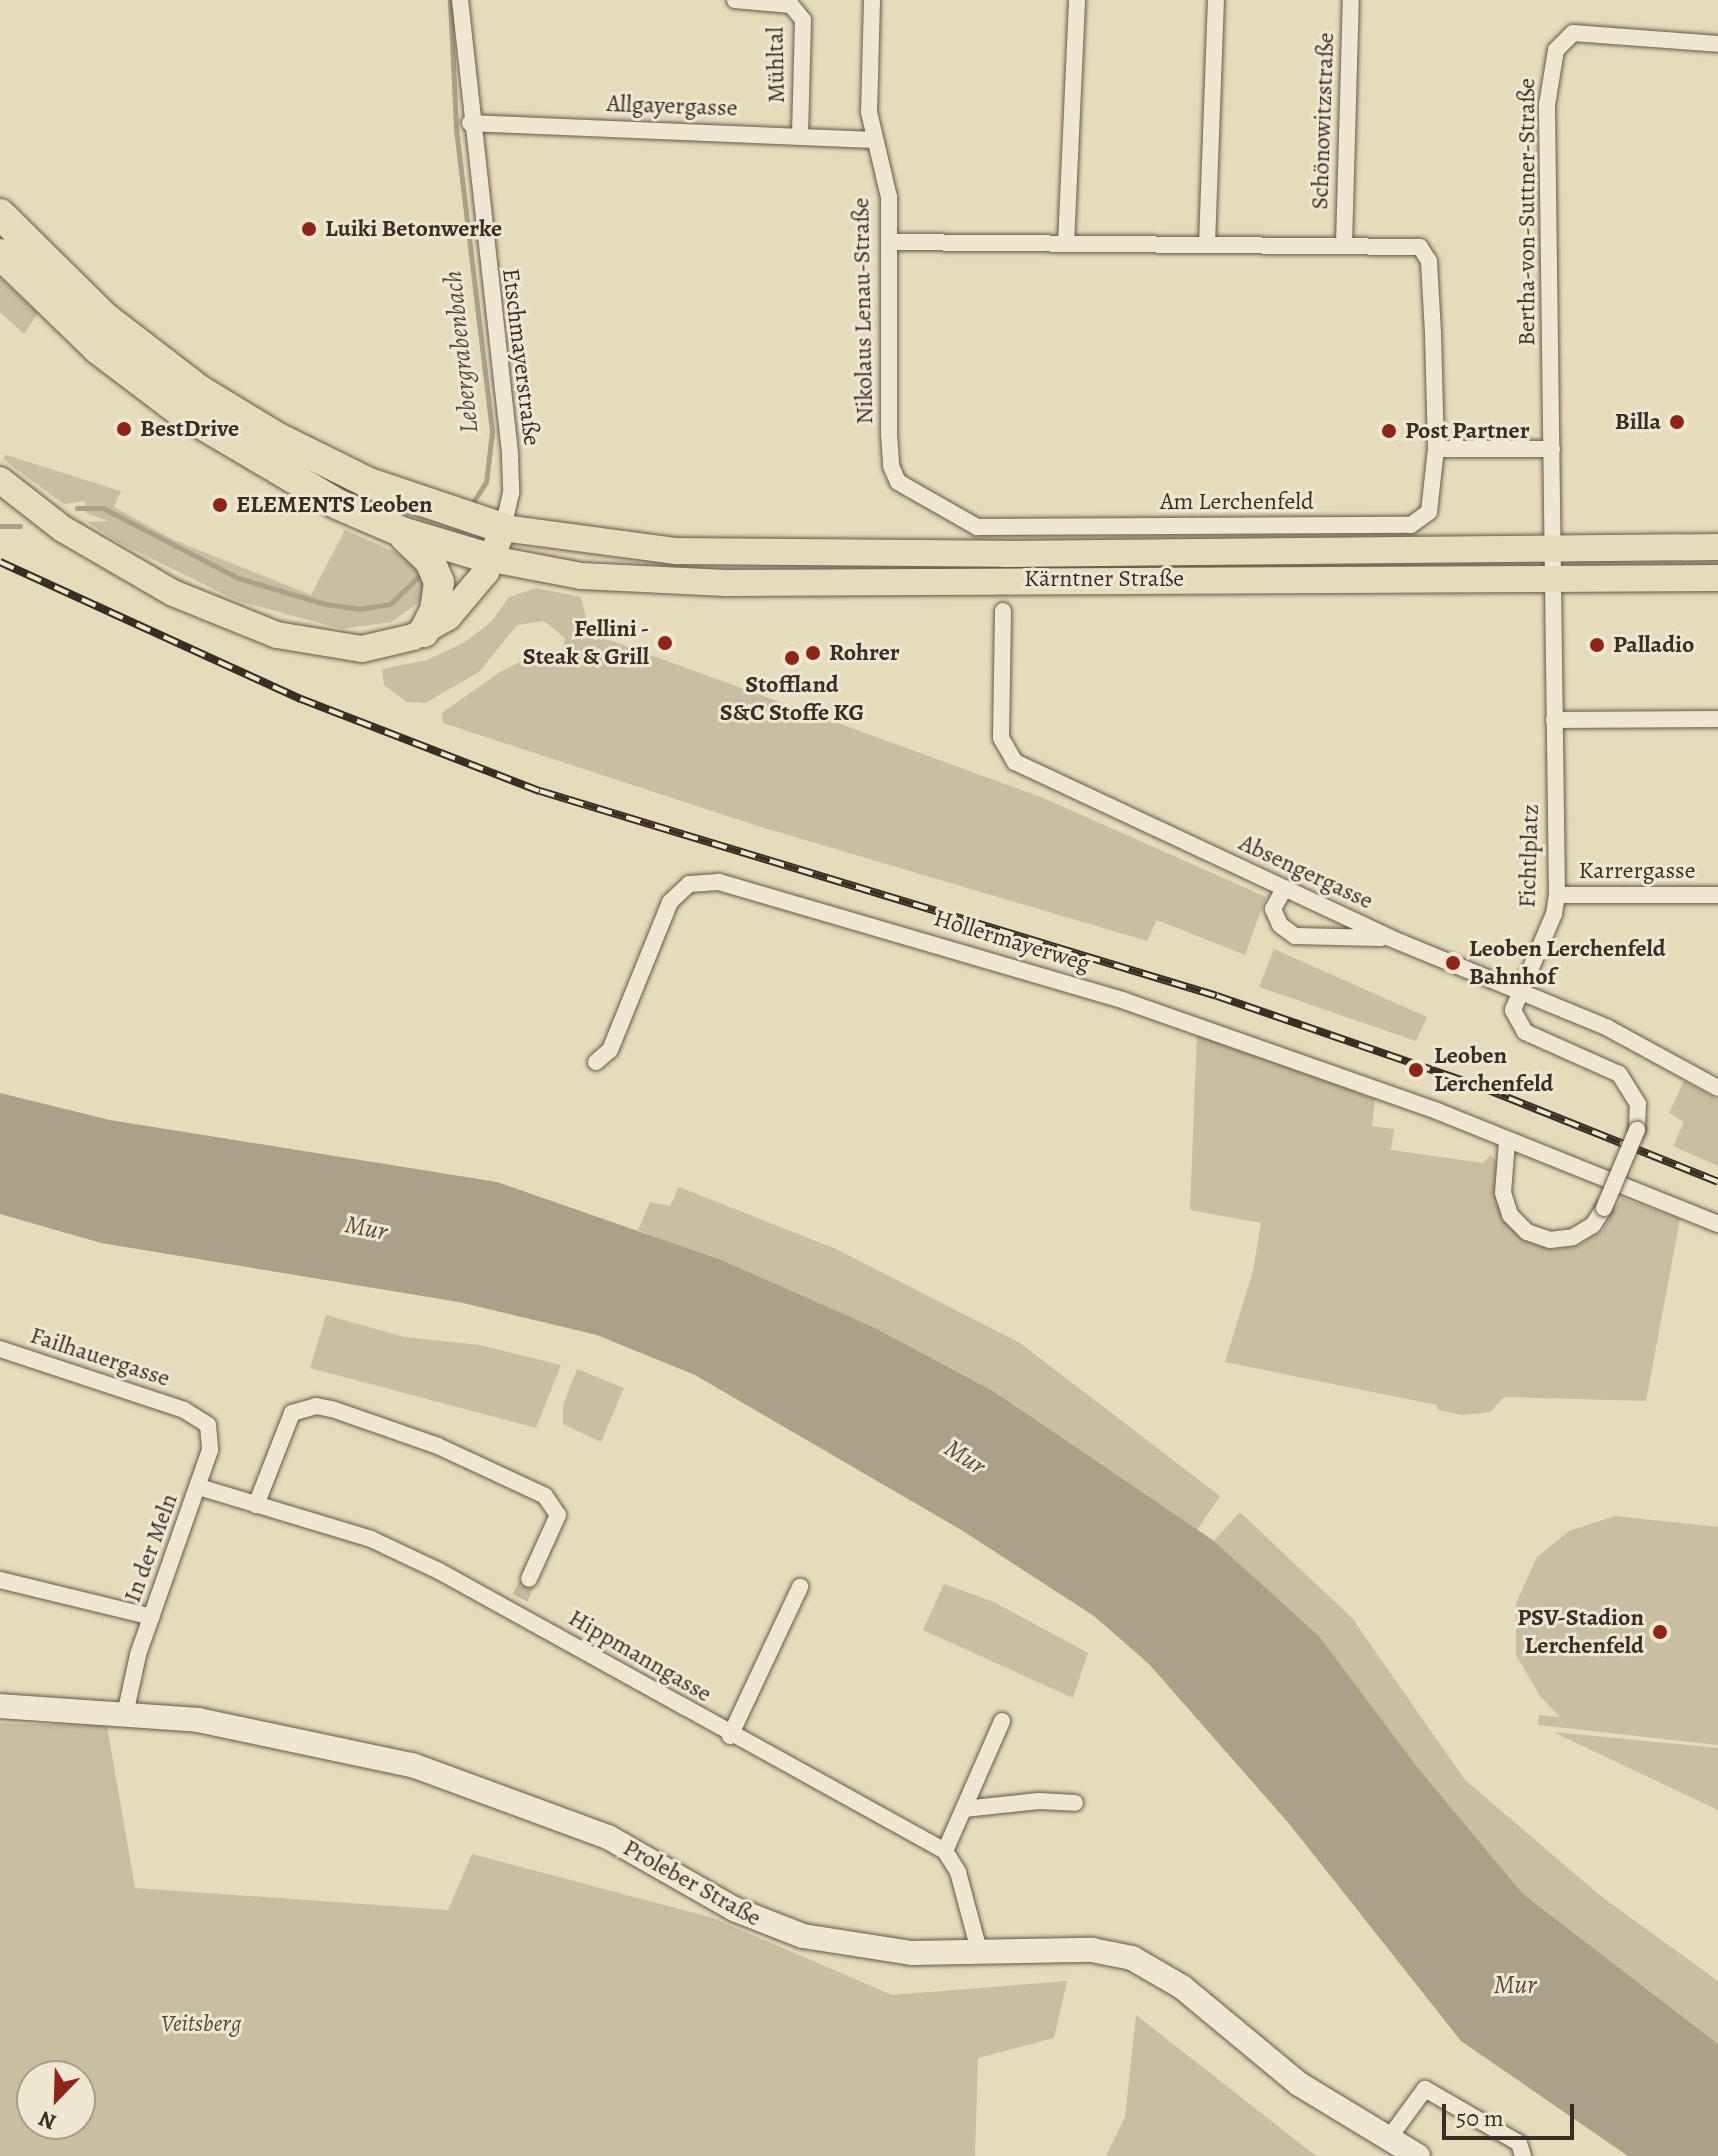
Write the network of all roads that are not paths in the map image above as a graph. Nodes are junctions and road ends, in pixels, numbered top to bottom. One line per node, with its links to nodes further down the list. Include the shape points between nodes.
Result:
1 (460, 0): 8 (street, Etschmayerstraße)
2 (735, 0): 9 (street, Mühltal, via 791,5 803,20)
3 (872, 0): 10 (street, Nikolaus Lenau-Straße)
4 (1077, 0): 13 (street)
5 (1216, 0): 14 (street)
6 (1351, 0): 15 (street, Schönowitzstraße)
7 (1718, 44): 18 (street, Bertha-von-Suttner-Straße, via 1581,32 1556,50 1547,105)
8 (470, 123): 9 (street, Allgayergasse); 21 (street, Etschmayerstraße, via 510,456 511,493)
9 (800, 135): 10 (street, Allgayergasse)
10 (872, 140): 12 (street, Nikolaus Lenau-Straße, via 889,197)
11 (0, 214): 21 (highway, via 104,317 199,390 278,438 369,483)
12 (891, 242): 13 (street, Am Lerchenfeld); 20 (street, Nikolaus Lenau-Straße, via 892,473 907,488)
13 (1066, 244): 14 (street, Am Lerchenfeld)
14 (1207, 244): 15 (street, Am Lerchenfeld)
15 (1344, 244): 17 (street, Am Lerchenfeld, via 1416,247 1428,257)
16 (0, 254): 22 (highway, via 98,349 180,411 287,477)
17 (1436, 449): 18 (street); 20 (street, Am Lerchenfeld, via 1431,507 1411,525)
18 (1552, 449): 24 (street)
19 (0, 480): 29 (main road, via 63,529 173,593 277,635 362,649)
20 (977, 527)
21 (503, 528): 24 (main road, Kärntner Straße, via 676,551); 25 (main road)
22 (402, 532): 25 (highway); 29 (highway, via 411,548 430,561 439,582 435,610)
23 (1718, 547): 24 (main road, Kärntner Straße)
24 (1549, 551): 27 (street)
25 (492, 559): 27 (main road, Kärntner Straße, via 581,576 710,583); 29 (main road, via 468,598)
26 (1718, 578): 27 (main road, Kärntner Straße)
27 (1550, 579): 31 (street, Fichtlplatz)
28 (1003, 611): 32 (street, Absengergasse, via 1001,738 1015,762)
29 (424, 632)
30 (1718, 719): 31 (street)
31 (1554, 720): 33 (street, Fichtlplatz)
32 (1284, 889): 35 (street, Absengergasse); 35 (street, via 1273,909 1280,925 1295,936)
33 (1557, 895): 34 (street, Karrergasse); 36 (street, Fichtlplatz, via 1554,914)
34 (1718, 895)
35 (1390, 938): 36 (street, Absengergasse)
36 (1519, 987): 38 (street, Absengergasse); 39 (street, bridge, via 1513,1010 1525,1032 1619,1074 1638,1104 1637,1130 1593,1225 1573,1237 1550,1240 1527,1232 1505,1204)
37 (596, 1062): 39 (street, Hollermayerweg, via 610,1050 670,902 689,884 719,882 1125,1001 1437,1111)
38 (1718, 1088)
39 (1507, 1141): 40 (street, Hollermayerweg)
40 (1718, 1224)
41 (0, 1349): 42 (street, Failhauergasse)
42 (184, 1410): 43 (street, In der Meln, via 208,1425 210,1433)
43 (199, 1487): 44 (street, Hippmanngasse); 48 (street, In der Meln)
44 (256, 1505): 45 (street, via 292,1413 316,1406 501,1472 545,1496 558,1515); 52 (street, Hippmanngasse, via 371,1539 517,1604)
45 (529, 1579)
46 (0, 1580): 48 (street)
47 (800, 1587): 52 (street)
48 (152, 1617): 50 (street, In der Meln)
49 (0, 1706): 50 (main road, Proleber Straße)
50 (125, 1714): 56 (main road, Proleber Straße, via 306,1739 468,1783 635,1849 734,1909 803,1936 872,1950)
51 (1002, 1721): 54 (street)
52 (730, 1736): 55 (street, Hippmanngasse)
53 (1075, 1803): 54 (street)
54 (964, 1809): 55 (street)
55 (945, 1851): 56 (street, via 958,1872)
56 (980, 1954): 57 (main road, Proleber Straße, via 1092,1950 1146,1964 1182,1987 1299,2084)
57 (1389, 2138): 58 (main road, Proleber Straße); 59 (street, via 1425,2089 1519,2143)
58 (1418, 2156)
59 (1523, 2156)

